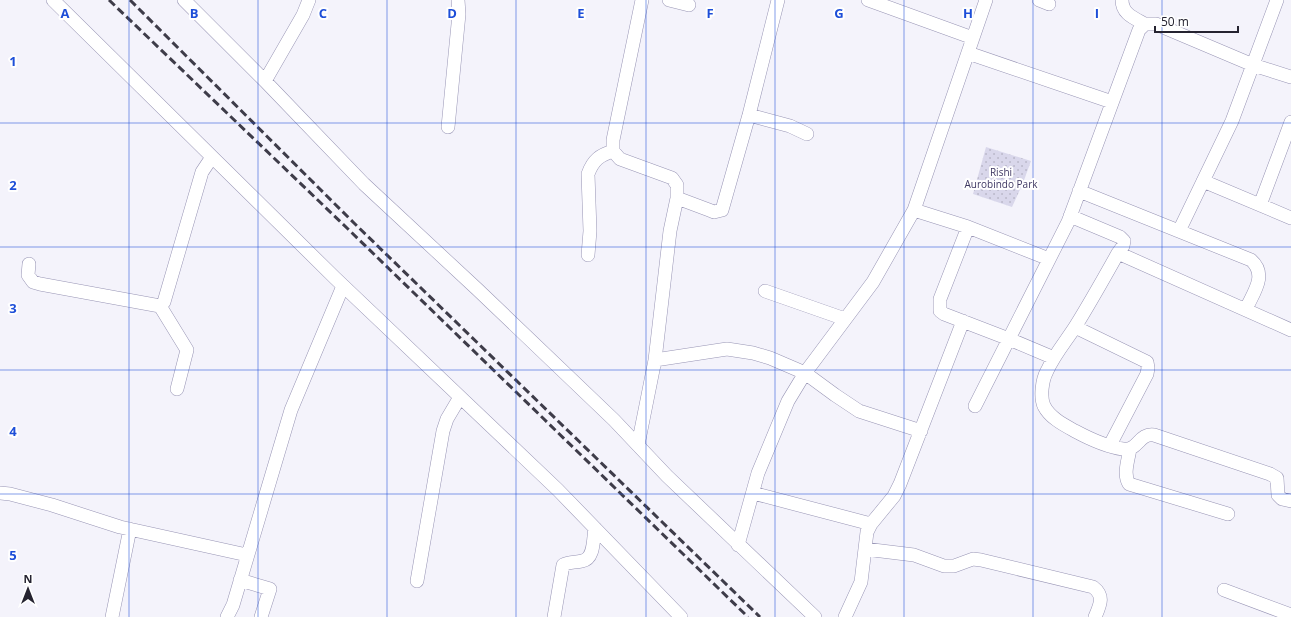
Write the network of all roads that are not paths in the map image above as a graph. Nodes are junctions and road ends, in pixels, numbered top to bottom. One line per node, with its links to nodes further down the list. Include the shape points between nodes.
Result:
1 (53, 0): 25 (street)
2 (184, 0): 18 (street)
3 (309, 0): 18 (street)
4 (458, 0): 22 (street, via 459,14)
5 (642, 0): 24 (street, via 612,140)
6 (669, 0): 12 (street)
7 (778, 0): 20 (street)
8 (868, 0): 14 (street)
9 (986, 0): 14 (street)
10 (1122, 0): 13 (street, via 1125,12)
11 (1277, 0): 16 (street)
12 (689, 5)
13 (1145, 24): 16 (street, via 1156,24); 19 (street, via 1139,30)
14 (973, 38): 15 (street)
15 (968, 53): 19 (street); 30 (street)
16 (1253, 65): 17 (street); 26 (street, via 1232,121)
17 (1291, 77)
18 (265, 81): 55 (street, via 364,184 494,305)
19 (1112, 102): 27 (street)
20 (749, 115): 23 (street, via 790,126); 28 (street, via 722,210 714,212)
21 (1291, 122): 29 (street)
22 (448, 127)
23 (807, 134)
24 (613, 151): 28 (street, via 620,158 672,178 677,185); 36 (street, via 596,159 588,174)
25 (212, 157): 39 (street); 41 (street, via 202,172 164,302)
26 (1203, 181): 29 (street); 34 (street)
27 (1079, 191): 31 (street); 34 (street)
28 (677, 198): 49 (street, via 670,231)
29 (1260, 205): 32 (street)
30 (914, 210): 33 (street); 43 (street, via 873,282)
31 (1070, 216): 35 (street, via 1120,237 1124,241); 37 (street)
32 (1291, 218)
33 (968, 227): 37 (street); 44 (street, via 939,306 944,314)
34 (1179, 231): 42 (street, via 1251,260 1257,266 1259,281)
35 (1118, 254): 42 (street); 45 (street)
36 (588, 255)
37 (1049, 259): 47 (street)
38 (29, 264): 41 (street, via 28,275 33,282)
39 (343, 286): 52 (street); 67 (street, via 291,410)
40 (765, 291): 43 (street)
41 (160, 306): 51 (street, via 187,350)
42 (1246, 309): 46 (street)
43 (845, 319): 50 (street)
44 (963, 322): 47 (street); 54 (street)
45 (1075, 327): 48 (street); 56 (street, via 1147,362 1146,374)
46 (1291, 330)
47 (1009, 339): 48 (street); 53 (street)
48 (1054, 358): 56 (street, via 1046,371 1042,391 1044,406 1068,427 1086,437)
49 (655, 360): 50 (street, via 726,349 754,353); 55 (street)
50 (805, 373): 54 (street, via 859,411); 59 (street, via 788,401 758,473)
51 (177, 389)
52 (460, 397): 63 (street); 69 (street, via 443,431)
53 (975, 406)
54 (921, 431): 62 (street, via 894,496)
55 (638, 445): 65 (street)
56 (1110, 445): 57 (street)
57 (1130, 450): 60 (street, via 1148,434 1154,435 1270,474 1277,478 1278,494 1282,499); 61 (street, via 1126,474 1128,484)
58 (0, 492): 64 (street)
59 (753, 492): 62 (street); 65 (street)
60 (1291, 501)
61 (1228, 514)
62 (871, 524): 66 (street)
63 (595, 528): 75 (street, via 592,554 588,559 563,565); 76 (street)
64 (130, 529): 67 (street); 72 (street)
65 (738, 545): 77 (street)
66 (865, 549): 78 (street, via 861,582); 79 (street, via 914,555 944,566 954,566 973,559 981,560 1094,586 1101,600)
67 (247, 556): 68 (street)
68 (240, 580): 73 (street); 74 (street, via 270,589)
69 (417, 581)
70 (1224, 590): 71 (street)
71 (1291, 615)
72 (112, 617)
73 (227, 617)
74 (261, 617)
75 (554, 617)
76 (681, 617)
77 (815, 617)
78 (845, 617)
79 (1095, 617)

